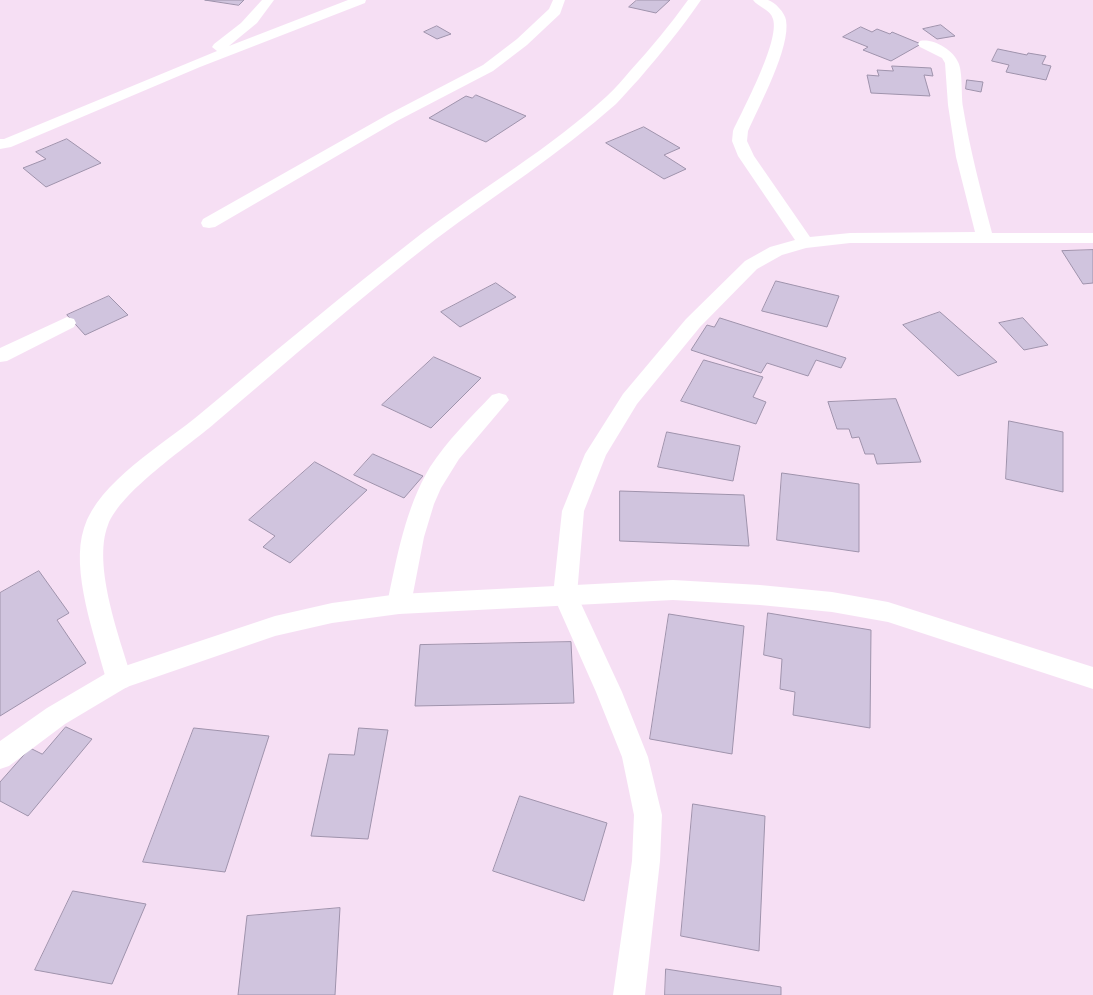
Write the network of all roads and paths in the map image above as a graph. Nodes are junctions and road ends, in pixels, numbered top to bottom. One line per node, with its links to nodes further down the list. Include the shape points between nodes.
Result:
1 (268, 0): 7 (street, via 236,34)
2 (360, 0): 7 (street)
3 (559, 0): 9 (street, via 555,11 503,58 392,118)
4 (694, 0): 19 (street, via 670,35 610,102 429,236 334,311 121,489 104,508 95,527 92,550 95,588)
5 (759, 0): 12 (street, via 775,12 780,20 780,36 739,136 746,156)
6 (925, 44): 10 (street, via 947,55 952,63 955,105 964,157)
7 (195, 64): 8 (street)
8 (2, 147)
9 (209, 224)
10 (985, 237): 11 (street); 12 (street, via 850,238)
11 (1093, 238)
12 (805, 242): 16 (street, via 776,251 751,265 693,323 630,399 596,454 573,511)
13 (67, 323): 14 (street)
14 (0, 356)
15 (499, 400): 17 (street, via 461,442 438,473 422,505)
16 (565, 595): 17 (street); 18 (street, via 672,590 832,602 888,612); 21 (street, via 635,757 648,815 646,861)
17 (399, 604): 19 (street, via 332,613 275,626)
18 (1093, 678)
19 (119, 679): 20 (street, via 56,716)
20 (0, 757)
21 (629, 995)

